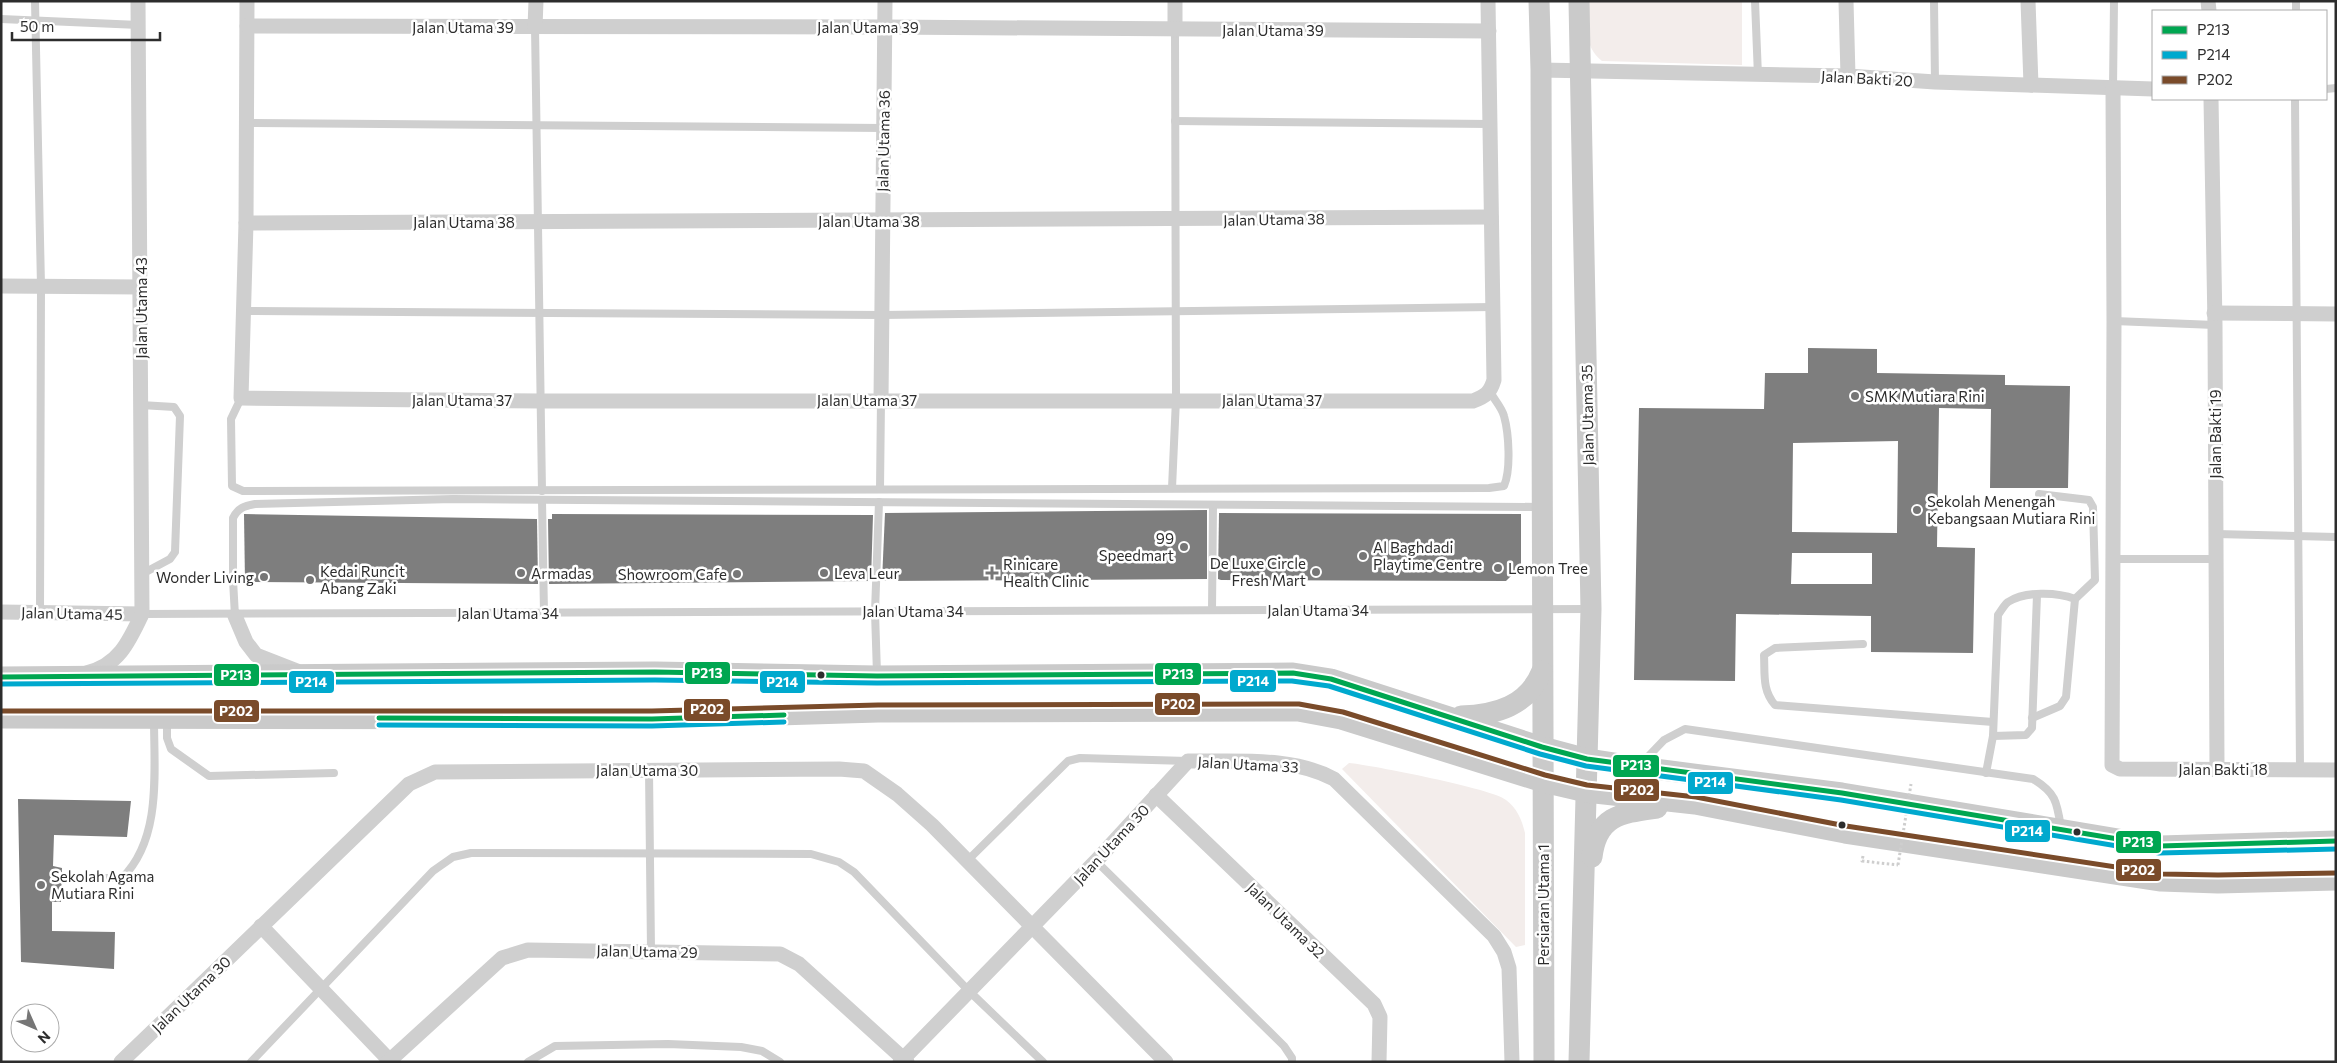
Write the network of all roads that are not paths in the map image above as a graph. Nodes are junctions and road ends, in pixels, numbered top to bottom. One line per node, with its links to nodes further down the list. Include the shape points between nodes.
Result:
1 (35, 1): 16 (lane)
2 (138, 1): 17 (street, Jalan Utama 43)
3 (247, 1): 18 (street)
4 (536, 1): 19 (street)
5 (885, 1): 20 (street, Jalan Utama 36)
6 (1175, 1): 21 (street)
7 (1488, 1): 22 (street)
8 (1539, 1): 23 (street)
9 (1579, 1): 24 (street, Jalan Utama 35)
10 (1755, 1): 25 (lane)
11 (1846, 1): 26 (street)
12 (1934, 1): 27 (lane)
13 (2028, 1): 28 (street)
14 (2114, 1): 29 (lane)
15 (1, 19): 16 (lane)
16 (35, 21): 17 (lane); 44 (lane)
17 (139, 25): 45 (street, Jalan Utama 43)
18 (247, 26): 19 (street, Jalan Utama 39); 34 (street)
19 (535, 27): 20 (street, Jalan Utama 39); 36 (lane)
20 (884, 27): 21 (street, Jalan Utama 39); 37 (street, Jalan Utama 36)
21 (1175, 30): 22 (street, Jalan Utama 39); 33 (lane)
22 (1489, 31): 35 (street)
23 (1541, 70): 24 (street); 68 (street)
24 (1581, 72): 25 (street, Jalan Bakti 20); 78 (street, Jalan Utama 35)
25 (1758, 76): 26 (street, Jalan Bakti 20)
26 (1848, 76): 27 (street, Jalan Bakti 20)
27 (1935, 82): 28 (street, Jalan Bakti 20)
28 (2031, 85): 29 (street, Jalan Bakti 20)
29 (2113, 88): 30 (street, Jalan Bakti 20); 54 (street)
30 (2152, 89)
31 (2211, 100): 53 (street, Jalan Bakti 19)
32 (2295, 100): 50 (lane)
33 (1175, 121): 35 (lane); 39 (lane)
34 (247, 123): 36 (lane); 42 (street)
35 (1490, 124): 38 (street)
36 (537, 125): 37 (lane); 41 (lane)
37 (884, 128): 40 (street, Jalan Utama 36)
38 (1491, 217): 39 (street, Jalan Utama 38); 46 (street)
39 (1176, 220): 40 (street, Jalan Utama 38); 47 (lane)
40 (882, 221): 41 (street, Jalan Utama 38); 52 (street, Jalan Utama 36)
41 (539, 222): 42 (street, Jalan Utama 38); 49 (lane)
42 (246, 223): 48 (street)
43 (1, 286): 44 (street)
44 (41, 286): 45 (street); 81 (lane)
45 (140, 287): 60 (street, Jalan Utama 43)
46 (1493, 307): 47 (lane); 55 (street, via 1494,380)
47 (1175, 310): 52 (lane); 57 (lane)
48 (244, 311): 49 (lane); 56 (street)
49 (540, 312): 52 (lane); 59 (lane)
50 (2295, 314): 51 (street); 53 (street); 70 (lane)
51 (2336, 314)
52 (882, 315): 58 (street, Jalan Utama 36)
53 (2215, 319): 54 (lane); 69 (street, Jalan Bakti 19)
54 (2114, 321): 72 (street)
55 (1490, 392): 57 (street, Jalan Utama 37, via 1473,401); 61 (lane, via 1504,415 1509,466 1504,486)
56 (241, 398): 59 (street, Jalan Utama 37); 63 (lane, via 231,419 232,486 236,489)
57 (1176, 399): 58 (street, Jalan Utama 37); 61 (lane)
58 (881, 400): 59 (street, Jalan Utama 37); 62 (lane)
59 (541, 401): 63 (lane)
60 (141, 405): 74 (street, Jalan Utama 43); 74 (lane, via 174,407 180,416 175,552 170,559)
61 (1172, 488): 62 (lane)
62 (880, 489): 63 (lane)
63 (542, 491)
64 (2039, 494): 76 (lane, via 2089,500 2093,507 2095,580)
65 (542, 500): 66 (lane); 83 (lane); 85 (lane, via 443,499 244,506 233,518 232,580)
66 (879, 502): 67 (lane); 82 (lane)
67 (1213, 506): 68 (lane); 79 (lane)
68 (1541, 507): 77 (street)
69 (2216, 534): 70 (lane); 73 (street, Jalan Bakti 19)
70 (2298, 535): 71 (lane); 104 (lane)
71 (2336, 537)
72 (2113, 559): 73 (lane); 102 (street, Jalan Bakti 18, via 2112,765 2120,769)
73 (2216, 559): 102 (street, Jalan Bakti 19)
74 (142, 574): 84 (street, Jalan Utama 43)
75 (2037, 595): 76 (lane, via 2061,594); 95 (lane); 96 (lane, via 2007,603 1998,615)
76 (2075, 599): 95 (lane, via 2066,697 2060,706)
77 (1542, 609): 78 (lane, Jalan Utama 34); 79 (lane, Jalan Utama 34); 87 (street)
78 (1591, 609): 99 (street, Jalan Utama 35)
79 (1212, 610): 82 (lane, Jalan Utama 34)
80 (1, 612): 81 (street, Jalan Utama 45)
81 (40, 612): 84 (street, Jalan Utama 45)
82 (876, 612): 83 (lane, Jalan Utama 34); 90 (lane)
83 (544, 613): 85 (lane, Jalan Utama 34)
84 (142, 614): 85 (lane, Jalan Utama 34); 89 (street, via 126,647 112,660 97,670)
85 (236, 616): 88 (street, via 246,642 256,655)
86 (1862, 644): 96 (lane, via 1775,648 1764,655 1767,696 1776,705)
87 (1542, 671): 93 (street, via 1536,685 1517,703 1484,716); 98 (street)
88 (306, 674): 89 (street); 90 (street, via 655,672)
89 (69, 676): 91 (street)
90 (877, 676): 93 (street, via 1293,673 1331,679)
91 (1, 677)
92 (160, 717): 94 (street); 106 (lane, via 171,749 209,776); 108 (street, via 652,719 878,712 1298,711 1341,719); 117 (lane, via 149,829 144,848 135,865 122,878)
93 (1451, 717): 98 (street)
94 (1, 718)
95 (2032, 718): 97 (lane, via 2032,728 2026,735)
96 (1993, 722): 97 (lane)
97 (1993, 736): 107 (lane)
98 (1542, 747): 99 (street); 108 (street, Persiaran Utama 1)
99 (1587, 759): 101 (street); 109 (street)
100 (1188, 761): 110 (street, Jalan Utama 30); 115 (lane, Jalan Utama 33, via 1080,758 1068,761); 135 (street, Jalan Utama 33, via 1275,763 1316,769 1334,779 1494,936 1509,968)
101 (1638, 767): 107 (lane, via 1655,747 1684,728); 112 (street, via 1842,793)
102 (2217, 769): 104 (street, Jalan Bakti 18)
103 (649, 770): 114 (lane); 115 (street, Jalan Utama 30, via 864,771 897,794); 119 (street, Jalan Utama 30, via 435,772 409,784)
104 (2300, 770): 105 (street, Jalan Bakti 18)
105 (2336, 770)
106 (334, 773)
107 (1986, 773): 112 (lane, via 2033,779 2047,788 2057,801)
108 (1542, 782): 109 (street); 136 (street, Persiaran Utama 1)
109 (1586, 792): 111 (street); 121 (street)
110 (1156, 795): 116 (street, Jalan Utama 30); 134 (street, Jalan Utama 32, via 1374,1004 1380,1017)
111 (1695, 804): 118 (street, via 1845,832 2161,881); 121 (street, via 1628,812 1614,816 1603,826 1594,842)
112 (2062, 829): 113 (street, via 2160,846)
113 (2336, 841)
114 (650, 854): 122 (lane); 123 (lane, via 471,853 453,857 434,871); 124 (lane, via 811,854 839,862 854,872)
115 (967, 861): 120 (street, Jalan Utama 30)
116 (1096, 861): 120 (street, Jalan Utama 30); 133 (lane, via 1284,1046)
117 (77, 878)
118 (2336, 880)
119 (261, 926): 123 (street); 127 (street, Jalan Utama 30)
120 (1032, 926): 124 (street, Jalan Utama 30); 132 (street, Jalan Utama 30)
121 (1582, 944): 137 (street)
122 (652, 951): 125 (street, Jalan Utama 29, via 780,954 799,964); 126 (street, Jalan Utama 29, via 528,950 502,958)
123 (320, 989): 126 (street); 128 (lane)
124 (969, 990): 125 (street, Jalan Utama 30); 131 (lane)
125 (903, 1060)
126 (389, 1061)
127 (121, 1062)
128 (251, 1062)
129 (528, 1062): 130 (lane, via 555,1046 668,1044 762,1050)
130 (780, 1062)
131 (1042, 1062)
132 (1166, 1062)
133 (1292, 1062)
134 (1379, 1062)
135 (1512, 1062)
136 (1544, 1062)
137 (1579, 1062)

